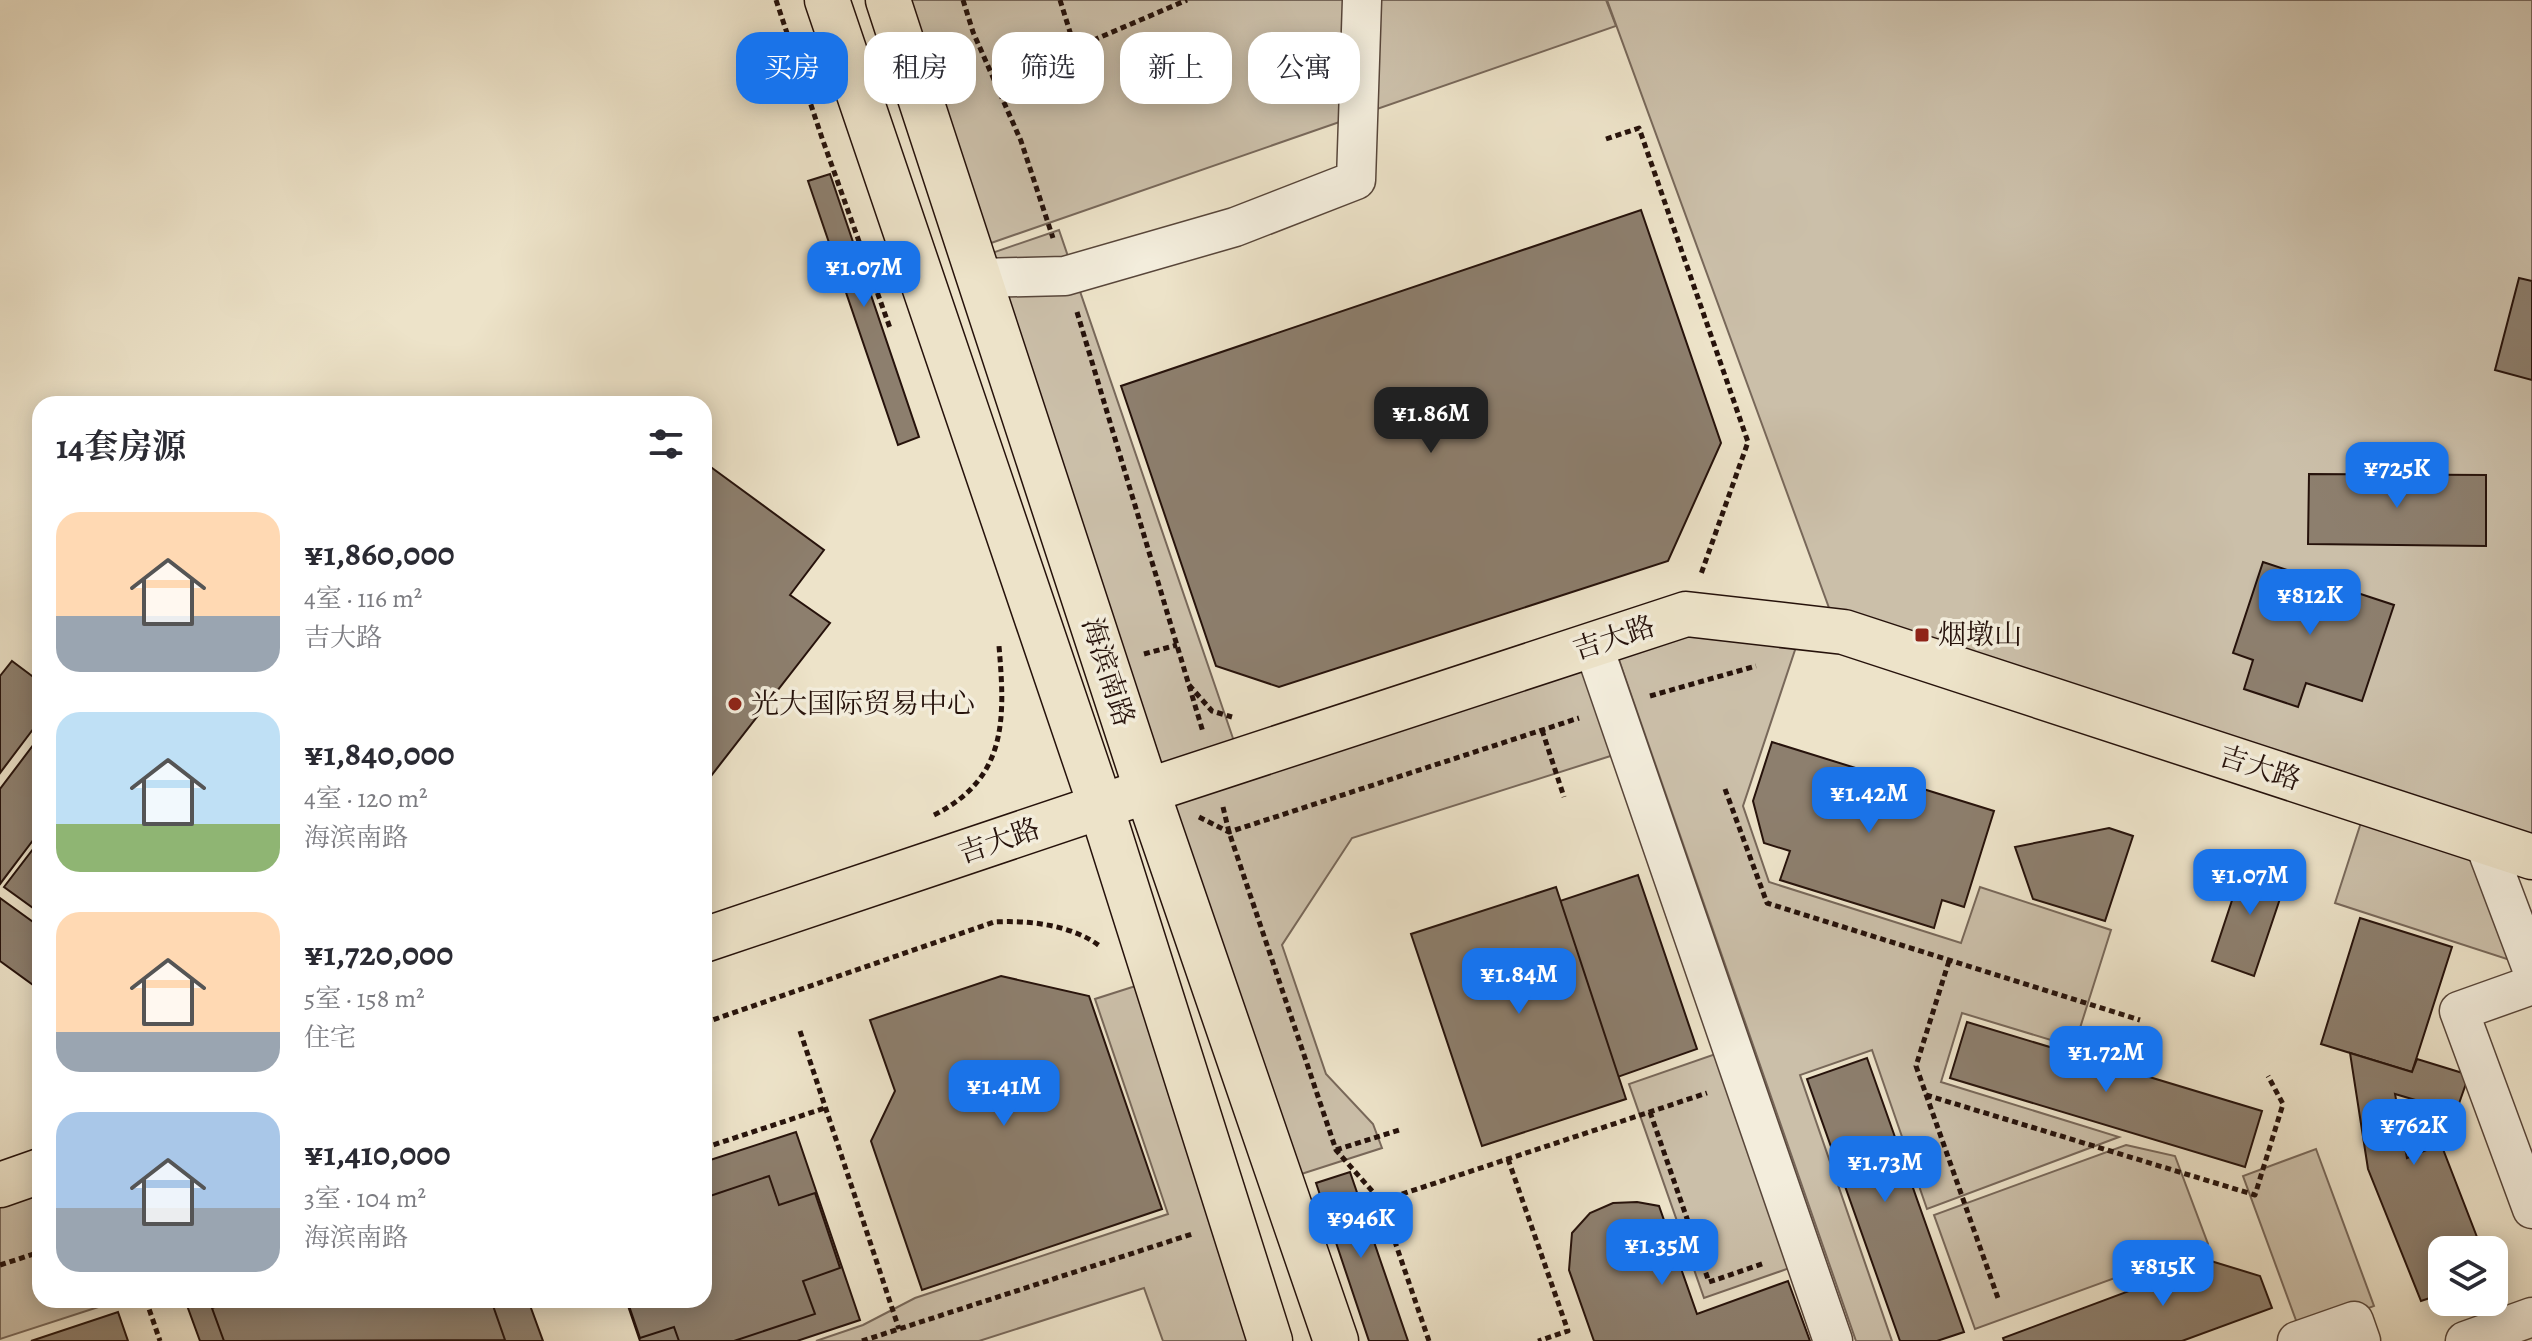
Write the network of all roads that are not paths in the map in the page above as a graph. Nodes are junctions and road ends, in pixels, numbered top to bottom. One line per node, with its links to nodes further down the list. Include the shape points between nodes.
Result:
1 (827, 0): 7 (main road, 海滨南路)
2 (888, 0): 4 (main road, 海滨南路)
3 (1362, 0): 4 (lane, via 1356,180 1235,227 1065,276)
4 (979, 278): 6 (main road, 海滨南路)
5 (1593, 645): 6 (main road, 吉大路); 8 (main road, 吉大路, via 1686,614 1844,632); 19 (lane)
6 (1147, 791): 7 (main road, 吉大路); 18 (main road, 海滨南路)
7 (1101, 807): 10 (main road, 吉大路); 17 (main road, 海滨南路)
8 (2484, 842): 9 (main road, 吉大路); 11 (lane)
9 (2532, 857)
10 (712, 937)
11 (2532, 969)
12 (2532, 985): 15 (lane, via 2459,1011)
13 (32, 1174): 14 (main road)
14 (0, 1185)
15 (2532, 1209)
16 (2532, 1317): 22 (lane)
17 (1270, 1341)
18 (1336, 1341)
19 (1833, 1341)
20 (2297, 1341): 21 (lane, via 2354,1321)
21 (2361, 1341)
22 (2465, 1341)

